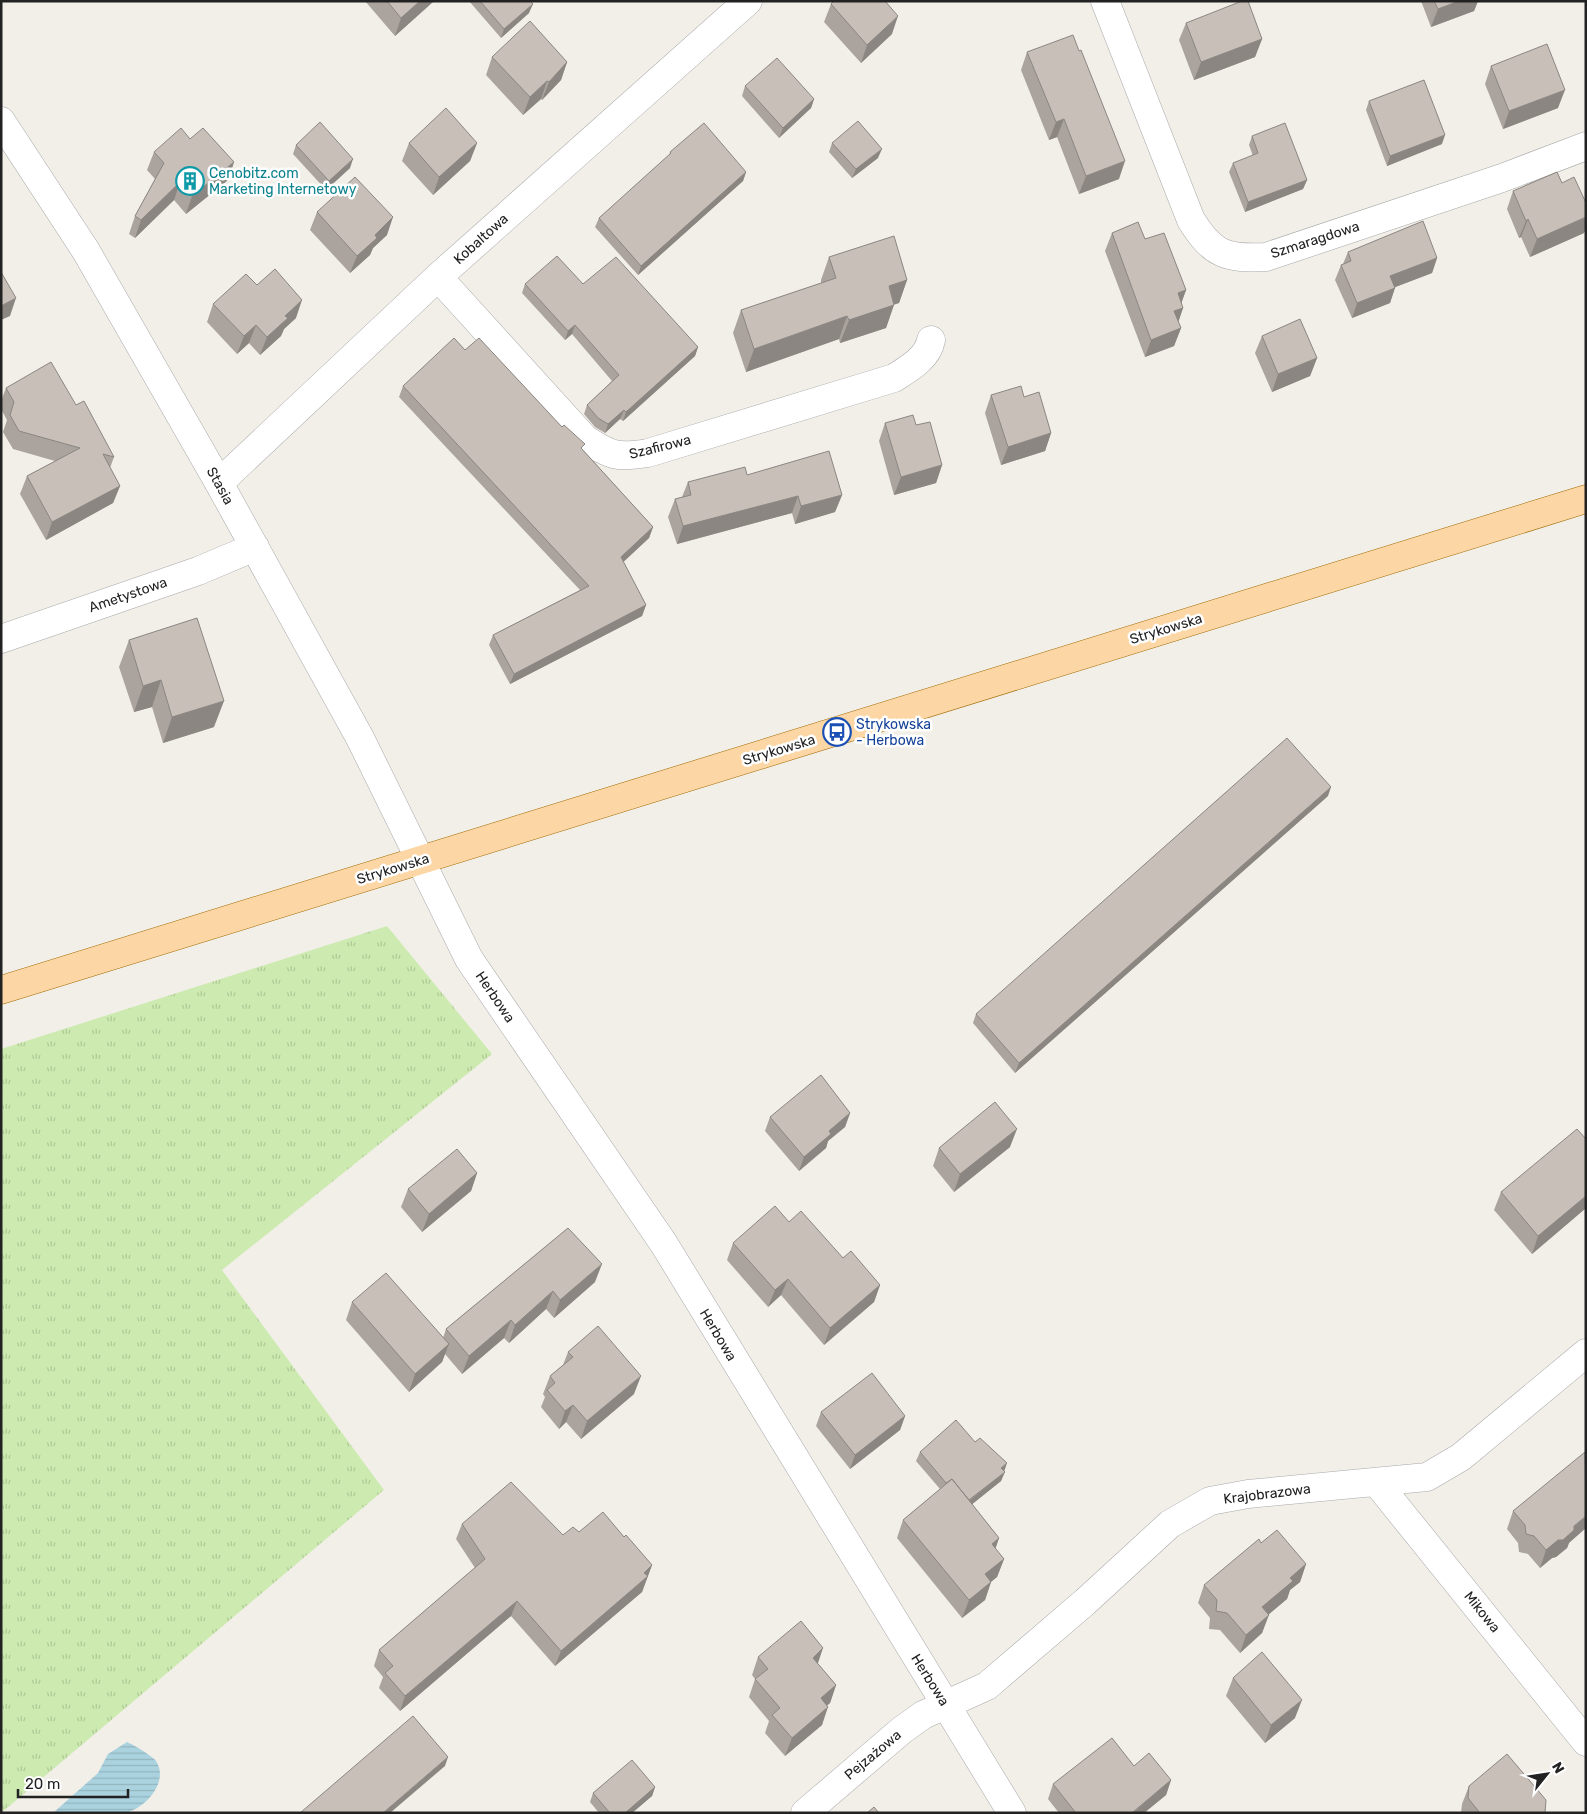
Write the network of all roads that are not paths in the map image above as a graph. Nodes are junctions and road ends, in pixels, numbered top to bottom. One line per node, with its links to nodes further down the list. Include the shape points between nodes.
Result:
1 (748, 1): 5 (street, Kobaltowa)
2 (1105, 1): 4 (street, Szmaragdowa, via 1191,220 1204,240 1221,252 1240,258 1266,257 1502,178)
3 (1, 121): 7 (street, Stasia, via 86,251)
4 (1586, 146)
5 (438, 277): 6 (street, Szafirowa, via 585,438 603,451 623,457 648,453 894,378 915,364); 7 (street, Kobaltowa)
6 (931, 340)
7 (218, 483): 9 (street, Stasia)
8 (1586, 499): 11 (main road, Strykowska)
9 (254, 547): 10 (street, Ametystowa, via 198,571); 11 (street, Stasia, via 360,738)
10 (1, 639)
11 (421, 860): 12 (main road, Strykowska); 15 (street, Herbowa, via 469,959 664,1244)
12 (1, 990)
13 (1586, 1353): 14 (street, Krajobrazowa, via 1461,1457 1427,1477)
14 (1377, 1483): 15 (street, Krajobrazowa, via 1248,1494 1210,1501 1170,1524 988,1686); 16 (street, Mikowa)
15 (946, 1705): 17 (street, Pejzażowa, via 923,1715 902,1730); 18 (street, Herbowa)
16 (1586, 1742)
17 (805, 1813)
18 (1012, 1813)

